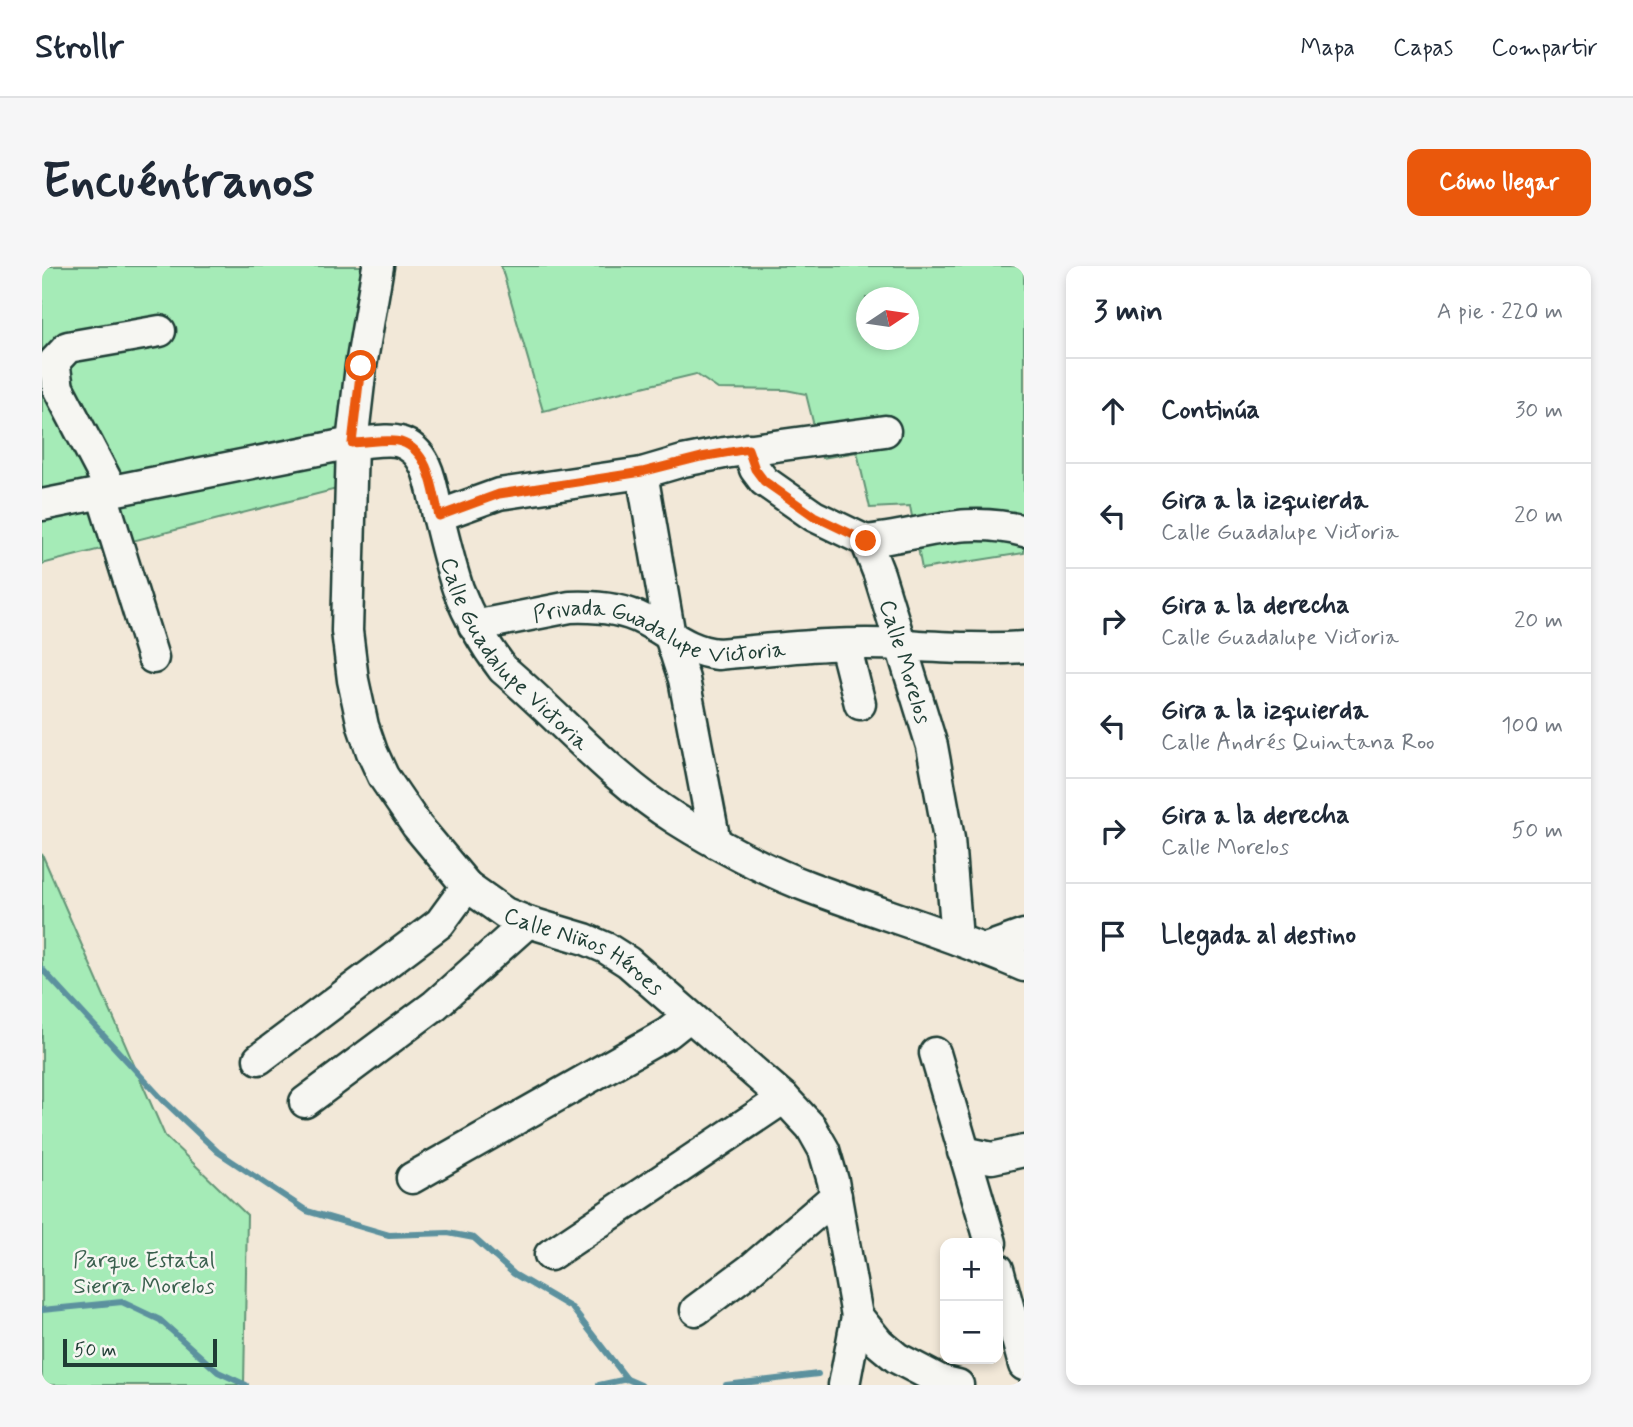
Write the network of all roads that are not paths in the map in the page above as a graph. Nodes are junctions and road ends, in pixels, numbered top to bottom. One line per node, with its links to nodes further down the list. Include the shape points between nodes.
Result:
1 (378, 266): 4 (street, Calle Niños Héroes)
2 (160, 331): 7 (street, via 68,347 54,362 58,388)
3 (885, 431): 5 (street)
4 (352, 443): 7 (street, Calle Guadalupe Victoria); 9 (street, Calle Guadalupe Victoria, via 400,441 413,449 430,478); 20 (street, Calle Niños Héroes, via 347,631 363,726 383,776)
5 (748, 449): 6 (street); 11 (street, via 764,481 814,516)
6 (642, 472): 9 (street, via 499,494); 13 (street)
7 (107, 492): 8 (street, Calle Guadalupe Victoria); 17 (street)
8 (42, 505)
9 (439, 516): 12 (street, Calle Guadalupe Victoria)
10 (1024, 531): 11 (street, via 969,523)
11 (866, 541): 15 (street, Calle Morelos)
12 (474, 626): 13 (street, Privada Guadalupe Victoria, via 585,607 618,610); 19 (street, Calle Guadalupe Victoria, via 503,669 633,790)
13 (670, 636): 14 (street, Privada Guadalupe Victoria, via 694,650 718,654); 19 (street, via 684,679)
14 (845, 645): 15 (street, Privada Guadalupe Victoria); 18 (street)
15 (901, 645): 16 (street, Privada Guadalupe Victoria); 23 (street, Calle Morelos, via 932,746 944,806)
16 (1024, 647)
17 (153, 658)
18 (860, 704)
19 (715, 842): 23 (street, Calle Guadalupe Victoria, via 806,886)
20 (467, 886): 21 (street, Calle Niños Héroes); 28 (street, via 440,923)
21 (528, 922): 26 (street, Calle Niños Héroes, via 606,948); 30 (street, via 435,1005)
22 (1024, 935): 24 (street)
23 (957, 939): 24 (street, Calle Guadalupe Victoria)
24 (985, 949): 25 (street, Calle Guadalupe Victoria)
25 (1024, 966)
26 (688, 1017): 29 (street, Calle Niños Héroes); 33 (street, via 668,1033)
27 (935, 1054): 32 (street)
28 (259, 1059)
29 (784, 1098): 34 (street, Calle Niños Héroes, via 811,1127 824,1150); 36 (street)
30 (305, 1102)
31 (1024, 1151): 32 (street)
32 (975, 1162): 35 (street)
33 (412, 1178)
34 (836, 1196): 38 (street); 39 (street, Calle Niños Héroes)
35 (989, 1238)
36 (550, 1255)
37 (1003, 1287): 40 (street)
38 (696, 1310)
39 (857, 1316): 41 (street, Calle Niños Héroes, via 897,1358); 42 (street)
40 (1024, 1365)
41 (940, 1384)
42 (844, 1385)

